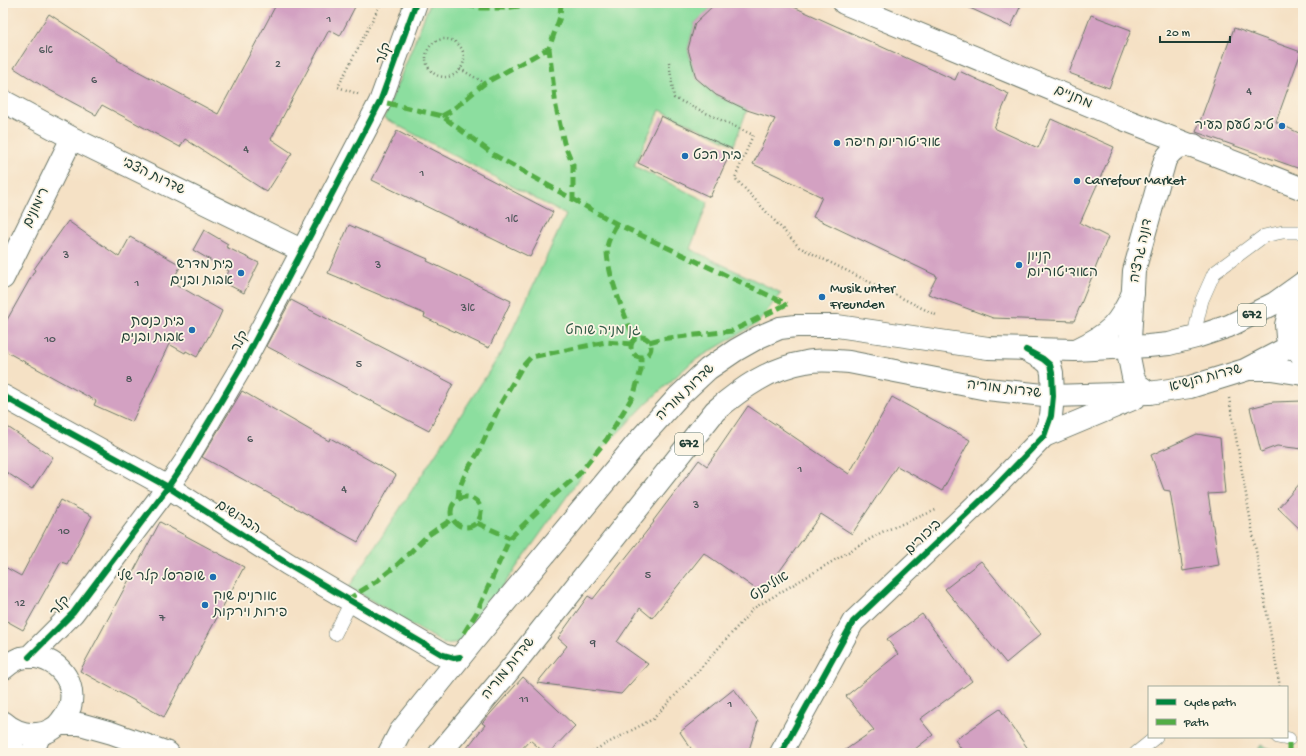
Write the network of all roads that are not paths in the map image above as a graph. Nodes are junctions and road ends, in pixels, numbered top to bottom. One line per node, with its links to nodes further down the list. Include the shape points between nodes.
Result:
1 (416, 3): 10 (street, קלר, via 380,102)
2 (844, 3): 4 (street, מחניים)
3 (3, 101): 5 (street, שדרות הצבי)
4 (1123, 119): 6 (street, מחניים); 7 (street, via 1141,130 1150,141)
5 (72, 138): 10 (street, שדרות הצבי); 11 (street, רימונים)
6 (1194, 145): 7 (street, דונה גרציה, via 1180,146 1170,151); 8 (street, מחניים)
7 (1162, 170): 14 (street, דונה גרציה, via 1134,271)
8 (1303, 189)
9 (1303, 232): 15 (lane, via 1283,232 1264,236 1214,273 1202,300)
10 (303, 251): 26 (street, קלר, via 243,364)
11 (3, 278)
12 (1303, 284): 15 (street, 672, via 1258,312 1229,326)
13 (1303, 288): 16 (street, via 1292,302 1287,319 1287,337)
14 (1133, 293): 17 (street, דונה גרציה); 19 (street, via 1123,316 1116,324 1094,341)
15 (1196, 337): 17 (street, 672, via 1169,344)
16 (1300, 347): 20 (street, שדרות הנשיא / 672)
17 (1129, 348): 19 (street, שדרות מוריה / 672); 22 (street, דונה גרציה, via 1133,377 1138,385)
18 (1026, 350): 19 (street, שדרות מוריה / 672); 24 (street, ביכורים, via 1040,356 1050,365); 31 (street, שדרות מוריה / 672, via 963,346 837,326 780,328 759,337 708,369 678,397)
19 (1075, 350)
20 (1245, 370): 21 (street, via 1271,369); 22 (street, שדרות הנשיא / 672, via 1190,387)
21 (1303, 374)
22 (1150, 393): 24 (street, שדרות הנשיא / 672); 25 (street)
23 (3, 396): 26 (street, הברושים)
24 (1053, 396): 25 (street, ביכורים, via 1051,416); 41 (street, שדרות מוריה / 672, via 979,388 849,362 826,360 784,367 759,378 715,411 512,667)
25 (1044, 436): 42 (street, ביכורים, via 996,486 853,622)
26 (168, 487): 27 (street, הברושים); 28 (street, קלר)
27 (351, 602): 29 (lane); 31 (street, הברושים, via 443,655)
28 (74, 612): 30 (street, קלר); 32 (street, קלר, via 61,651)
29 (335, 634)
30 (29, 657): 32 (street, via 48,660); 33 (street, via 20,658)
31 (460, 657): 40 (street, שדרות מוריה / 672, via 400,732)
32 (59, 667): 35 (street, via 67,678 71,692 70,706)
33 (3, 669)
34 (5, 723): 37 (street, via 11,729 26,734); 38 (street)
35 (59, 724): 37 (street); 39 (street, via 80,724)
36 (1155, 738): 43 (lane)
37 (36, 743)
38 (14, 753)
39 (168, 753)
40 (389, 753)
41 (440, 753)
42 (781, 753)
43 (1136, 753)

